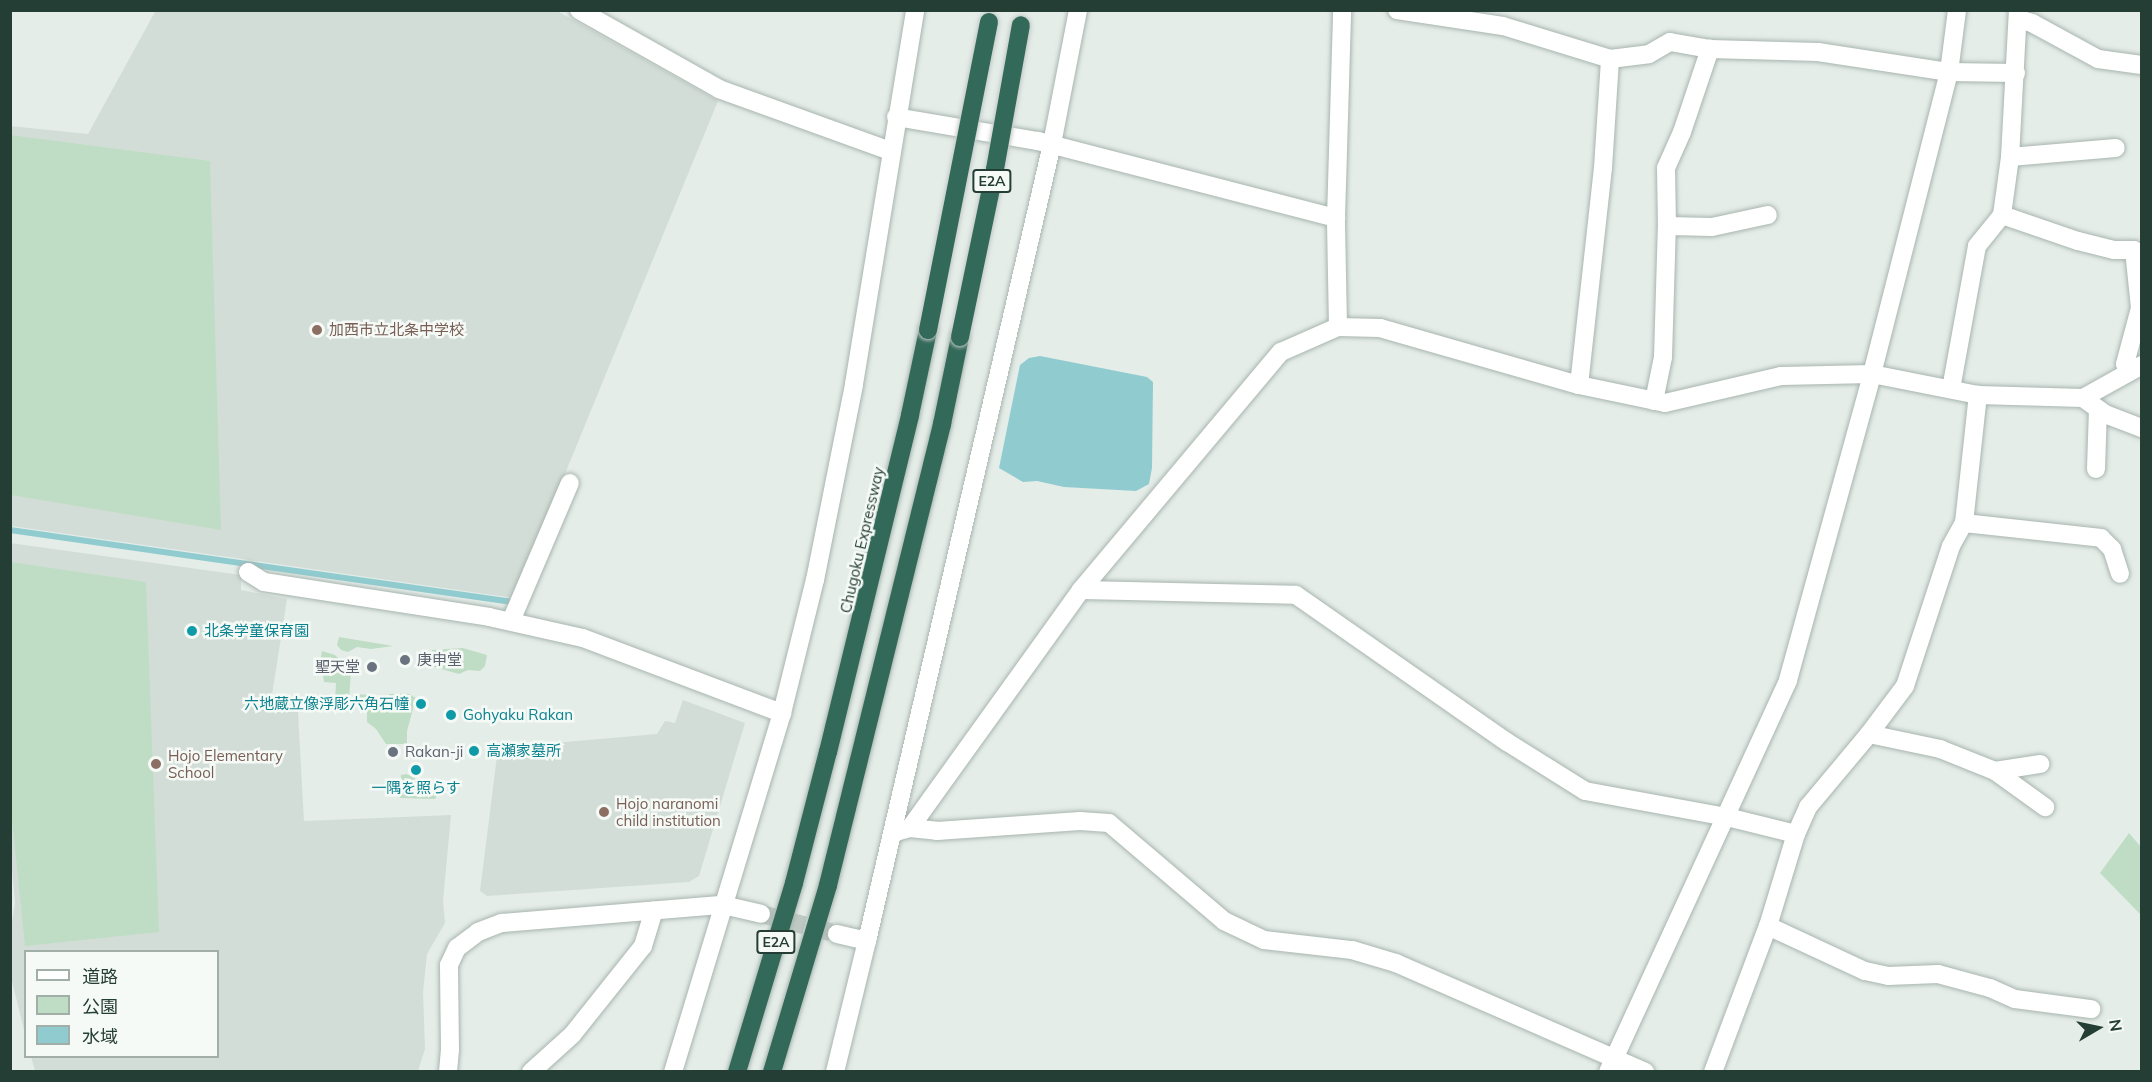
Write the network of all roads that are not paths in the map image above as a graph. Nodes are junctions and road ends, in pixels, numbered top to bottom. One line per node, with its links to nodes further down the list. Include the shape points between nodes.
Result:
1 (579, 10): 18 (street, via 719,89)
2 (915, 10): 15 (street)
3 (1078, 10): 16 (street)
4 (1342, 10): 22 (street)
5 (1397, 10): 11 (street, via 1503,26)
6 (1957, 10): 13 (street)
7 (2019, 15): 12 (street, via 2098,59); 14 (street)
8 (990, 16): 60 (highway, Chugoku Expressway / E2A, bridge, via 928,330 861,621 794,883)
9 (1022, 18): 61 (highway, E2A, bridge, via 960,337 892,630 828,885)
10 (1710, 49): 11 (street, via 1670,42 1649,54); 13 (street, via 1818,52); 23 (street, via 1666,168)
11 (1610, 59): 27 (street, via 1603,168)
12 (2142, 65)
13 (1948, 72): 14 (street); 26 (street)
14 (2016, 73): 19 (street)
15 (896, 117): 16 (street); 18 (street)
16 (1052, 144): 22 (street); 47 (street)
17 (2116, 148): 19 (street)
18 (890, 151): 41 (street, via 854,384 815,580)
19 (2010, 158): 21 (street)
20 (1768, 215): 23 (street, via 1712,227)
21 (2002, 215): 25 (street, via 2078,241 2114,250 2134,250 2140,308 2125,364); 28 (street, via 1977,246)
22 (1336, 218): 24 (street)
23 (1667, 226): 31 (street, via 1662,357)
24 (1338, 327): 27 (street, via 1380,328); 39 (street, via 1281,352)
25 (2135, 369): 30 (street)
26 (1872, 374): 28 (street); 31 (street, via 1781,376 1665,403); 46 (street, via 1788,680)
27 (1579, 385): 31 (street)
28 (1952, 389): 29 (street)
29 (1978, 395): 30 (street); 36 (street)
30 (2083, 398): 32 (street)
31 (1654, 401)
32 (2098, 409): 33 (street); 34 (street)
33 (2142, 428)
34 (2096, 470)
35 (570, 483): 40 (street)
36 (1964, 523): 38 (street, via 2101,538 2112,549); 42 (street, via 1951,546 1905,686)
37 (248, 572): 40 (street, via 264,582 287,587)
38 (2120, 574)
39 (1081, 590): 46 (street, via 1296,595 1507,742 1585,791); 47 (street)
40 (511, 621): 41 (street, via 583,638)
41 (782, 713): 49 (street)
42 (1869, 734): 44 (street, via 1940,749); 48 (street, via 1808,807)
43 (2040, 764): 44 (street)
44 (1995, 771): 45 (street)
45 (2045, 807)
46 (1726, 817): 48 (street); 56 (street)
47 (901, 830): 54 (street); 56 (street, via 1109,823 1224,921 1264,940 1352,950 1396,963)
48 (1796, 834): 52 (street)
49 (723, 904): 50 (street); 51 (street); 59 (street)
50 (654, 911): 57 (street, via 502,922 478,932 457,948 449,966); 58 (street, via 643,946 572,1035)
51 (761, 914)
52 (1768, 926): 55 (street, via 1865,971 1888,976 1938,974 1990,987 2015,999); 64 (street)
53 (837, 934): 54 (street)
54 (867, 941): 62 (street)
55 (2091, 1009)
56 (1611, 1065): 63 (street)
57 (447, 1071)
58 (531, 1071)
59 (673, 1071)
60 (737, 1071)
61 (772, 1071)
62 (835, 1071)
63 (1645, 1071)
64 (1713, 1071)

